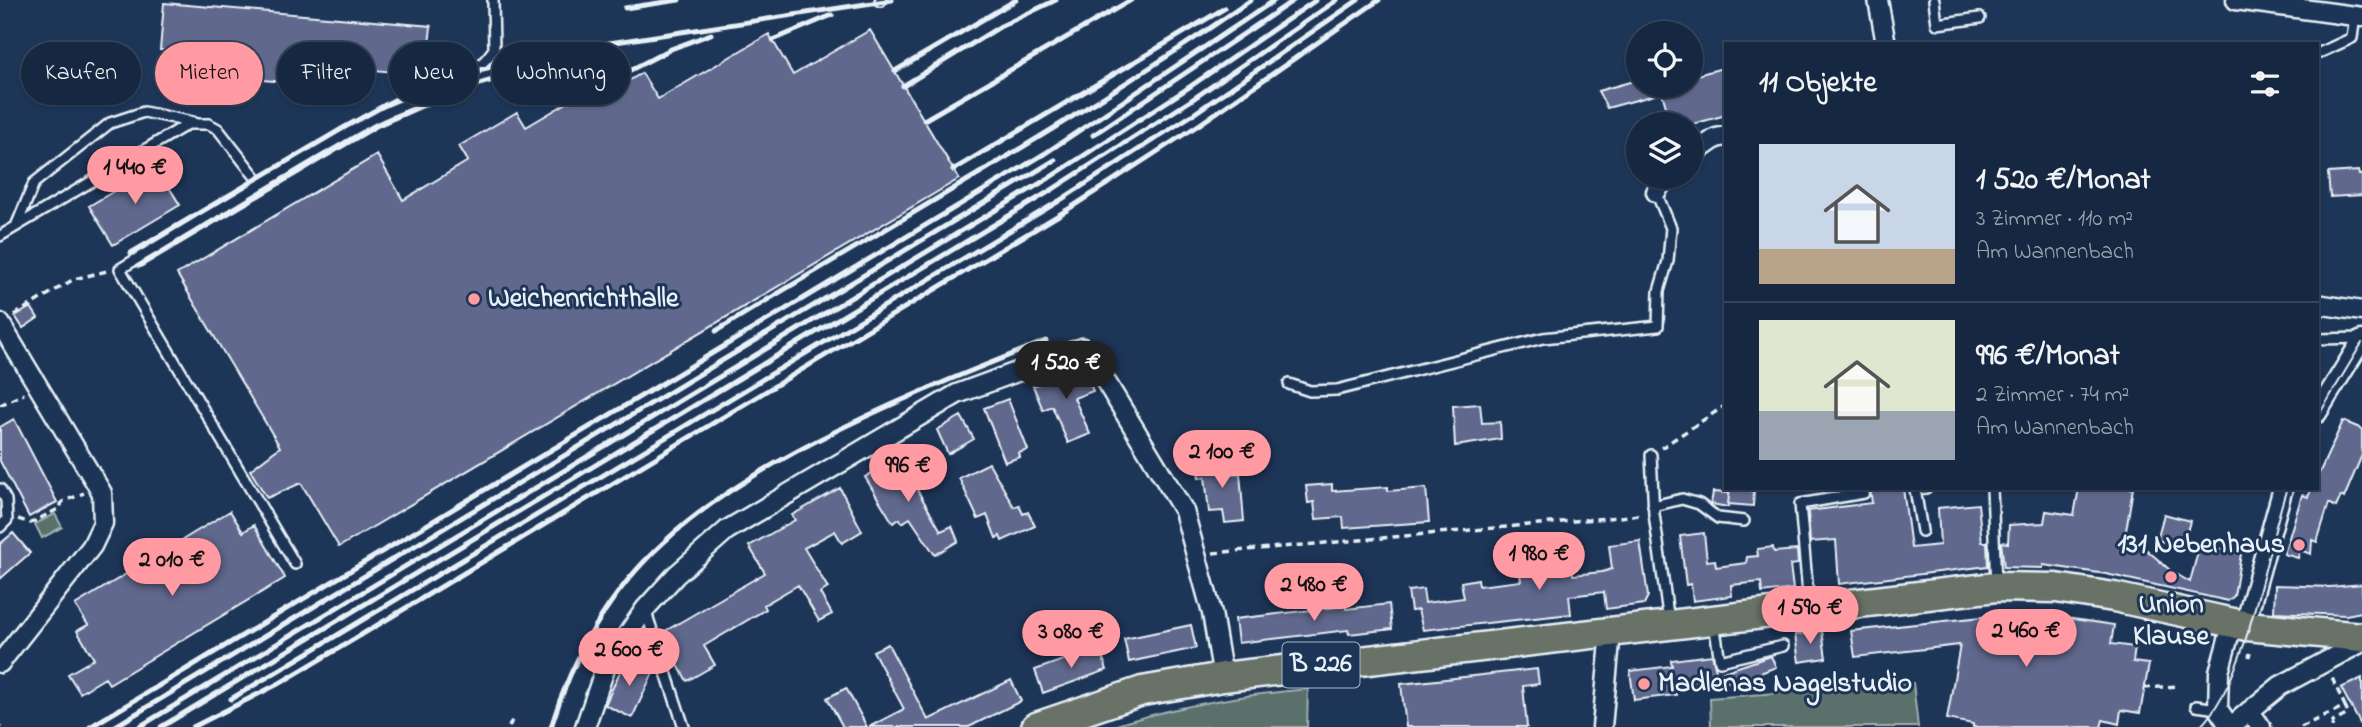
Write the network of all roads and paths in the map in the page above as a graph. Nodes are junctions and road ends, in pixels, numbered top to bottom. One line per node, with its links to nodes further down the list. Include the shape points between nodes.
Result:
1 (493, 0): 12 (lane, via 494,49 479,68 375,118)
2 (1878, 0): 7 (street)
3 (1934, 0): 6 (lane, via 1937,24)
4 (2236, 0): 5 (street)
5 (2359, 16): 8 (lane, via 2352,38)
6 (1980, 18)
7 (1886, 42)
8 (2319, 53)
9 (201, 123): 12 (lane, via 218,129 230,141); 14 (lane, via 180,127); 14 (lane, via 144,112 110,123 34,183)
10 (1724, 136): 11 (street)
11 (1703, 147)
12 (261, 184): 16 (lane)
13 (1662, 189): 23 (lane, via 1671,228 1659,291 1658,326 1543,338 1338,390 1310,391)
14 (15, 227): 15 (lane)
15 (0, 236)
16 (120, 269): 17 (path, via 74,279); 41 (lane)
17 (32, 304)
18 (2319, 304): 19 (street)
19 (2362, 311)
20 (0, 323): 52 (street, via 102,493 103,523 92,546)
21 (2319, 338): 22 (lane)
22 (2362, 339): 27 (street)
23 (1289, 384)
24 (15, 400): 25 (path)
25 (0, 405)
26 (1724, 406): 28 (path)
27 (2319, 410)
28 (1651, 455): 35 (lane)
29 (0, 489): 36 (lane)
30 (1915, 490): 39 (lane)
31 (1992, 490): 42 (lane)
32 (2282, 490): 47 (street, via 2248,614)
33 (1864, 493): 43 (lane, via 1800,504)
34 (65, 501): 36 (path, via 31,523)
35 (1654, 510): 37 (lane, via 1682,499 1718,518); 40 (path); 46 (lane)
36 (6, 515): 38 (lane)
37 (1744, 521)
38 (0, 527)
39 (1922, 531)
40 (1198, 555): 44 (street, via 1174,490 1082,348 957,394 904,423 727,530); 53 (street)
41 (295, 564)
42 (1996, 587): 43 (main road, B 226); 47 (main road, B 226, via 2056,588)
43 (1810, 607): 45 (main road, B 226)
44 (645, 609): 64 (street, via 606,666); 65 (lane)
45 (1713, 618): 46 (main road, B 226); 50 (lane, via 1720,661)
46 (1670, 624): 48 (main road, B 226)
47 (2240, 624): 49 (main road, B 226); 58 (street, via 2229,636 2218,672)
48 (1611, 631): 53 (main road, B 226); 67 (street)
49 (2362, 639): 51 (street)
50 (1783, 646)
51 (2325, 662): 57 (path); 59 (street, via 2280,686)
52 (0, 663)
53 (1223, 677): 66 (main road, B 226, via 1142,691)
54 (2180, 686): 55 (path)
55 (2144, 688)
56 (2196, 706): 58 (lane)
57 (2345, 706): 60 (path); 62 (path, via 2347,714)
58 (2218, 709): 68 (street)
59 (2249, 711): 68 (street); 69 (street)
60 (2329, 713): 62 (path); 70 (path)
61 (512, 720): 63 (path)
62 (2333, 724)
63 (509, 727)
64 (585, 727)
65 (684, 727)
66 (1036, 727)
67 (1602, 727)
68 (2230, 727)
69 (2261, 727)
70 (2301, 727)

